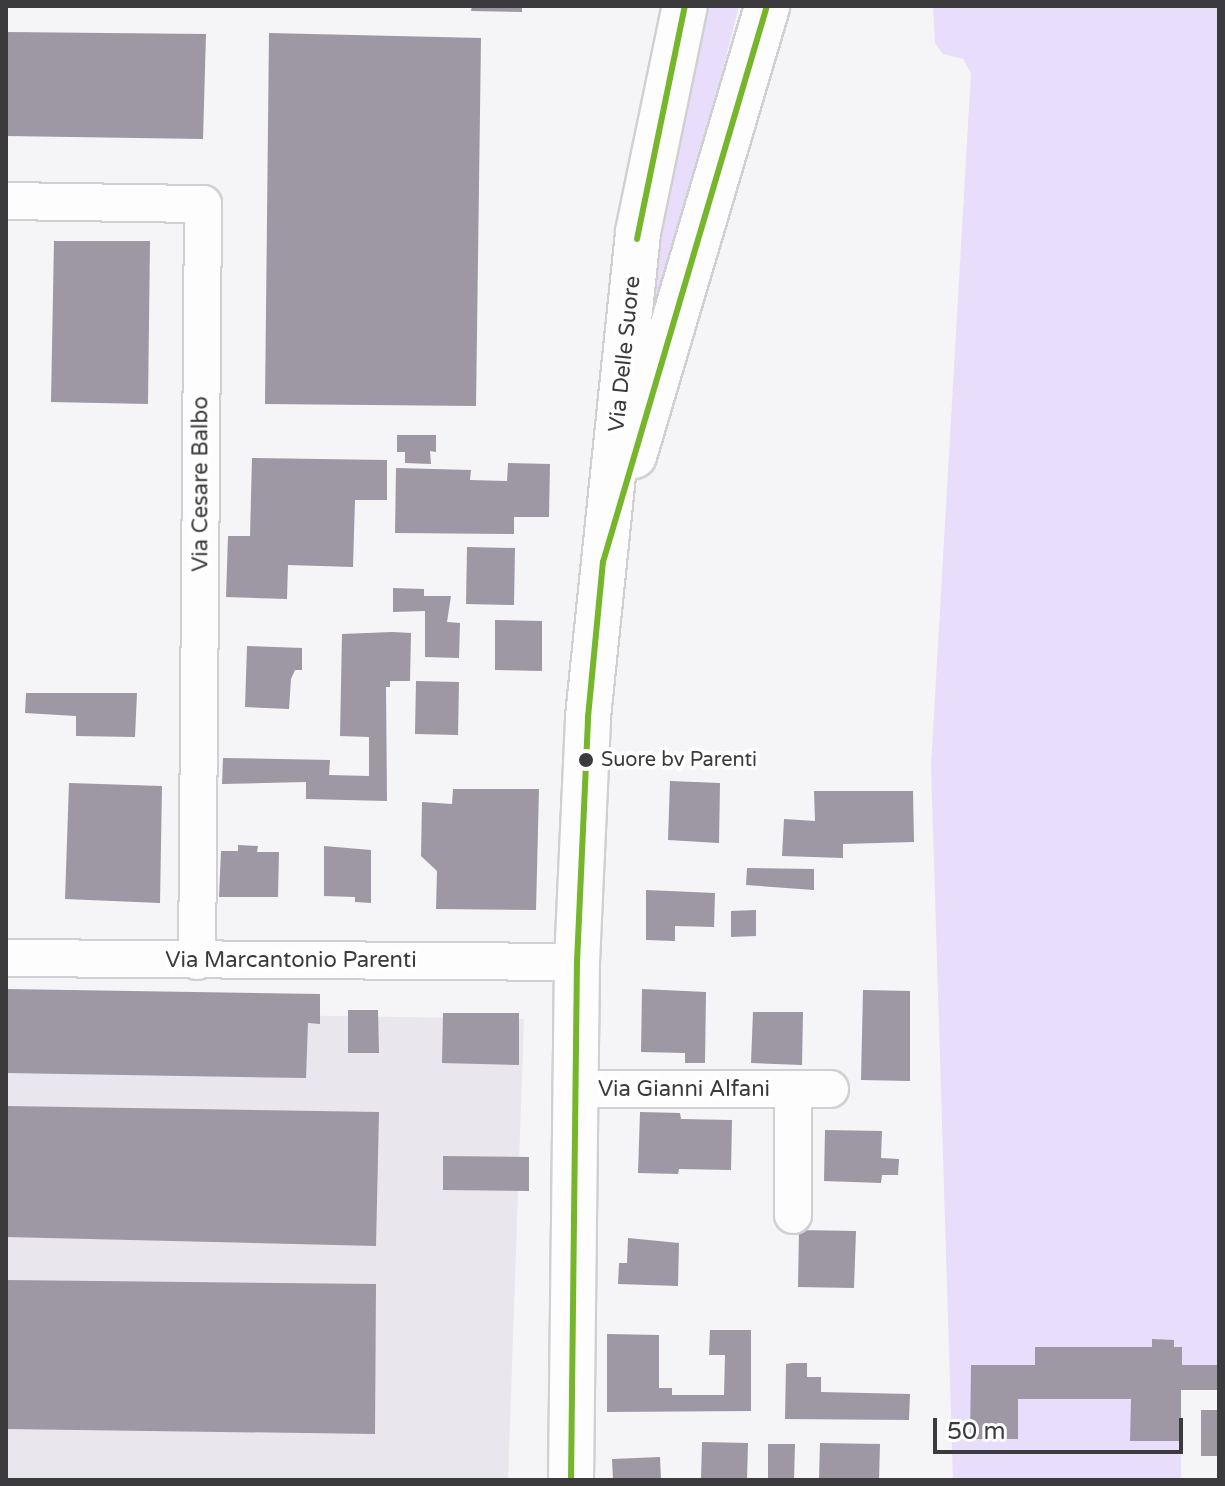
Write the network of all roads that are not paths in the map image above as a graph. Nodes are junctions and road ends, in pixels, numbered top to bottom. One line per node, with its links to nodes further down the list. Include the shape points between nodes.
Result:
1 (662, 6): 4 (street)
2 (685, 6): 4 (street, Via Delle Suore)
3 (767, 6): 6 (street, Via Delle Suore)
4 (667, 83): 6 (street, Via Delle Suore, via 638,232)
5 (6, 201): 8 (street, Via Cesare Balbo, via 203,204)
6 (603, 562): 9 (street, Via Delle Suore, via 588,717)
7 (6, 958): 8 (street, Via Marcantonio Parenti)
8 (197, 961): 9 (street, Via Marcantonio Parenti)
9 (577, 962): 10 (street, Via Delle Suore)
10 (575, 1089): 12 (street, Via Gianni Alfani); 14 (street, Via Delle Suore)
11 (830, 1089): 12 (street, Via Gianni Alfani)
12 (793, 1090): 13 (street, Via Gianni Alfani)
13 (793, 1215)
14 (571, 1480)

